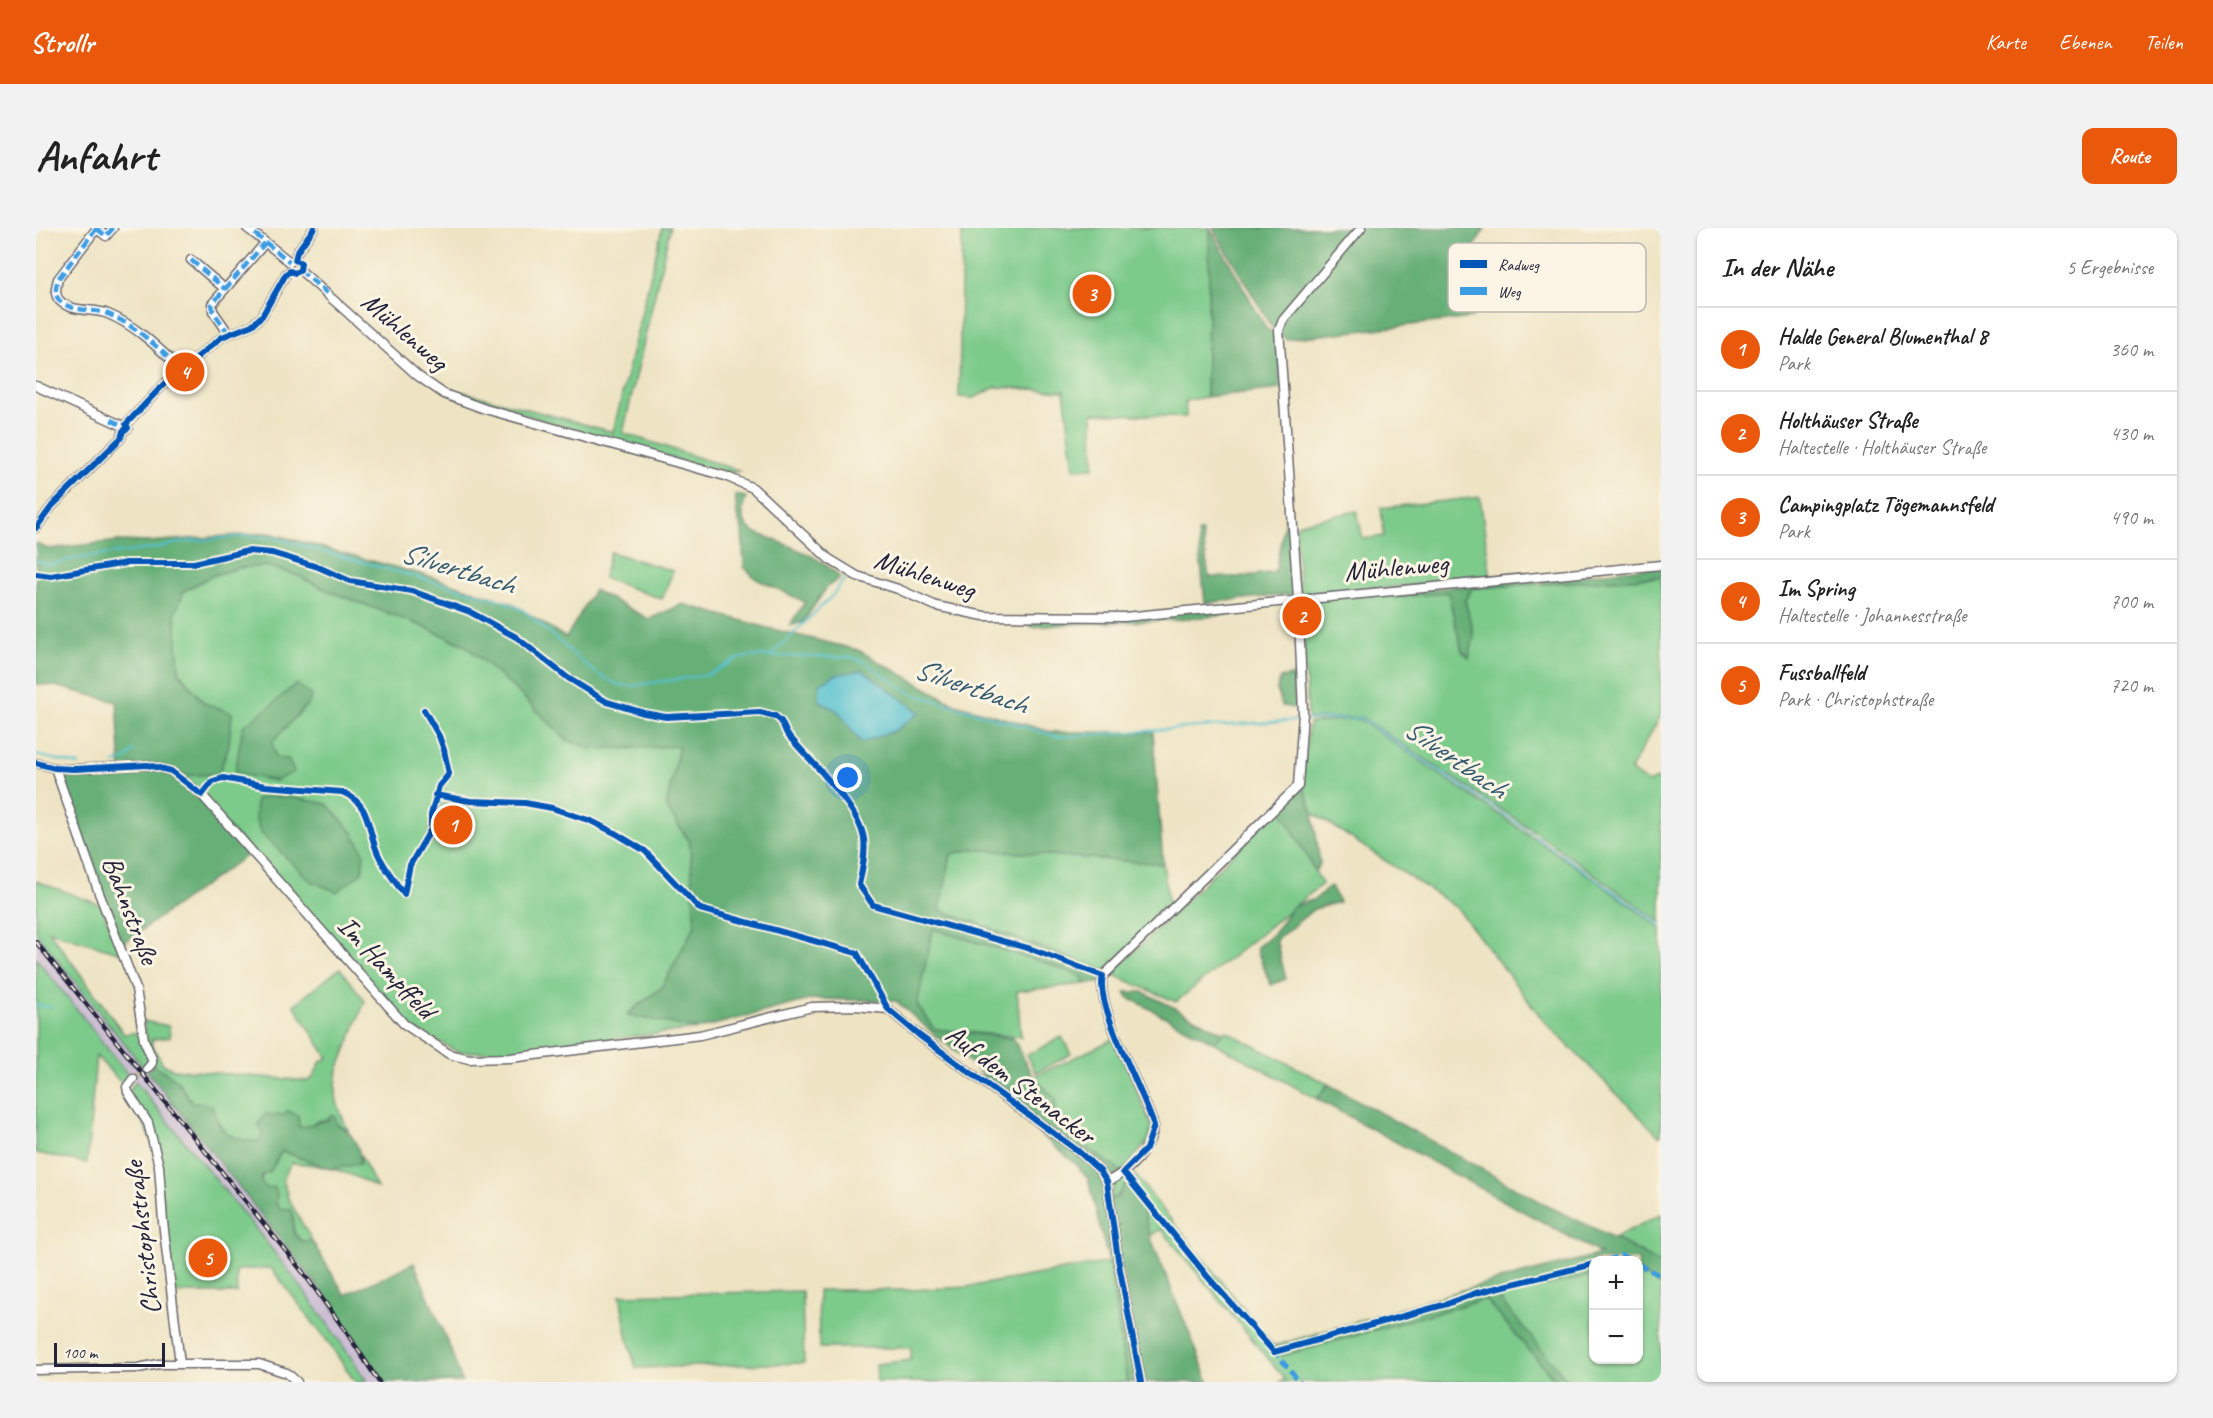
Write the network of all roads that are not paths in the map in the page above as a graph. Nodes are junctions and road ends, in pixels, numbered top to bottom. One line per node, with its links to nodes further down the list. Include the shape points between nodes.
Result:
1 (97, 228): 2 (street, via 106,236); 11 (street, via 58,279 55,288 59,300 71,307 107,313 144,335)
2 (113, 228)
3 (247, 228): 6 (street, Mühlenweg)
4 (314, 228): 8 (street)
5 (1361, 228): 16 (street, via 1282,320 1279,330)
6 (265, 243): 8 (street, Mühlenweg); 9 (street)
7 (191, 260): 9 (street)
8 (292, 264): 10 (street, via 262,316 252,325); 16 (street, Mühlenweg, via 301,263 300,270 418,376 444,394 753,488 829,559 857,576 936,606 984,616 1124,617)
9 (225, 289): 10 (street, via 212,308)
10 (229, 334): 11 (street)
11 (182, 370): 13 (street)
12 (36, 386): 13 (street)
13 (123, 427): 14 (street, via 120,438 52,506)
14 (36, 528)
15 (1661, 565): 16 (street, Mühlenweg)
16 (1298, 598): 22 (street, via 1302,713 1298,786 1103,976 1101,993 1108,1016 1154,1126 1146,1149)
17 (36, 763): 18 (street, Im Hampffeld)
18 (55, 768): 19 (street, Im Hampffeld, via 148,765 171,771 202,795 404,1024 441,1049 461,1057 490,1059 700,1035 812,1007); 20 (street, Bahnstraße, via 136,989 144,1040 152,1059)
19 (888, 1009): 22 (street, Auf dem Stenacker, via 1078,1150)
20 (147, 1069)
21 (133, 1079): 23 (street, Christophstraße, via 128,1092 148,1123 159,1167)
22 (1107, 1182): 26 (street, Auf dem Stenacker)
23 (180, 1364): 24 (street); 25 (street, via 259,1364 286,1373)
24 (36, 1370)
25 (297, 1382)
26 (1141, 1382)

